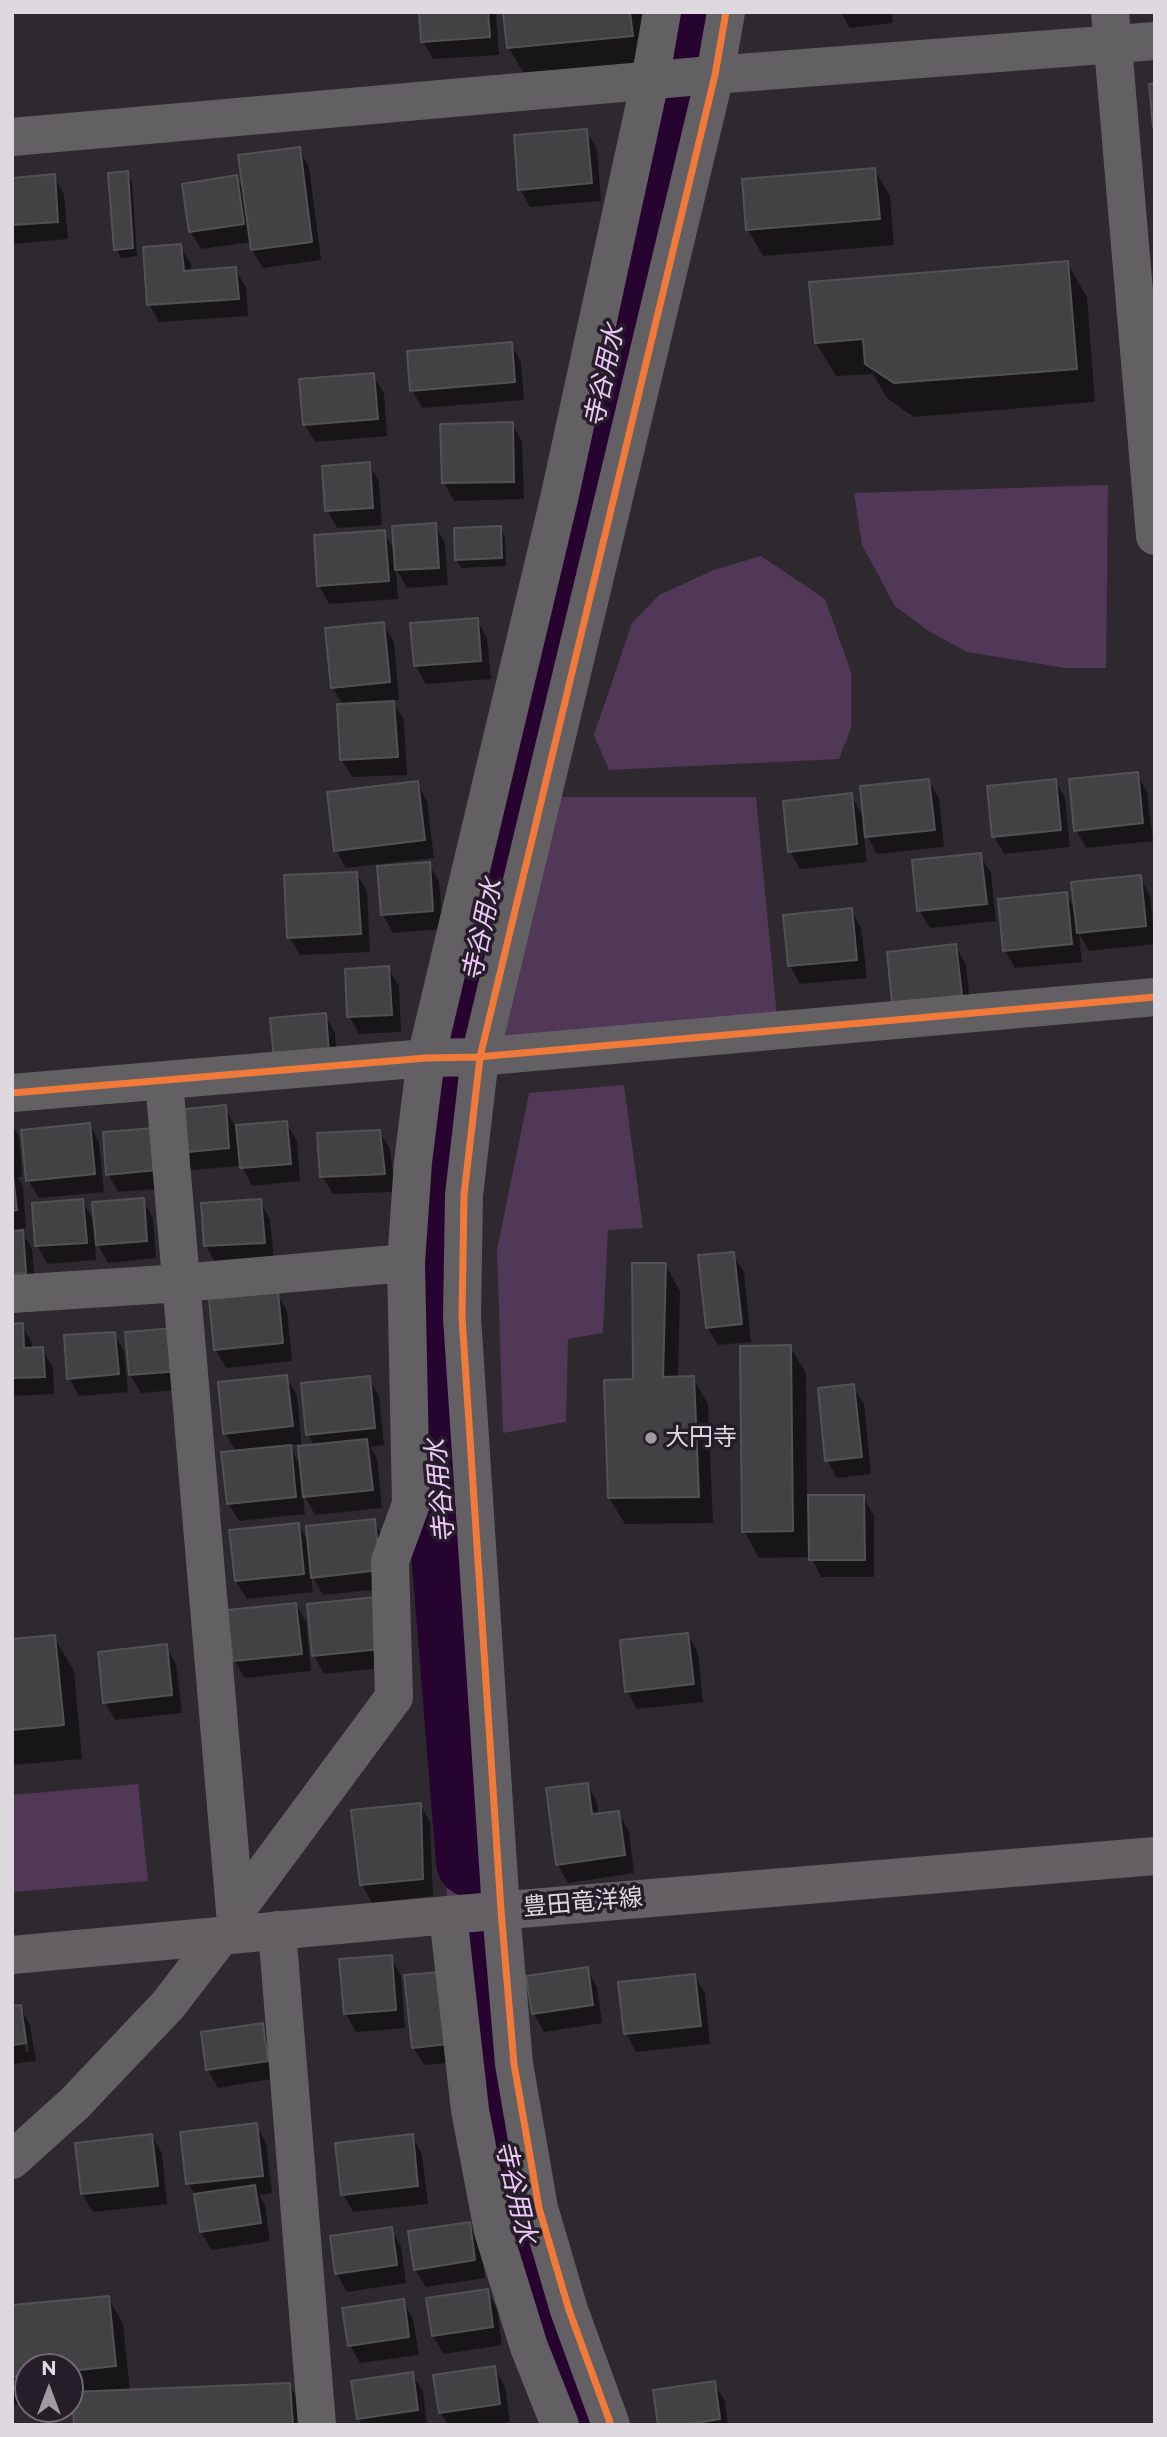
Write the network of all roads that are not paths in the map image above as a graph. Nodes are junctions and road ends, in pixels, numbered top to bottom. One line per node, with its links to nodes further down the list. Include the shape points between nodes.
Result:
1 (662, 12): 6 (street)
2 (726, 12): 5 (street)
3 (1112, 28): 4 (street); 5 (street); 8 (street)
4 (1155, 41)
5 (707, 75): 6 (street); 10 (street)
6 (653, 80): 7 (street); 11 (street)
7 (12, 137)
8 (1155, 536)
9 (1155, 998): 10 (street)
10 (479, 1057): 11 (street); 18 (street, via 464,1195 462,1317)
11 (428, 1058): 12 (street); 14 (street, via 413,1162)
12 (164, 1081): 13 (street); 15 (street)
13 (12, 1093)
14 (406, 1262): 15 (street); 20 (street, via 411,1504 390,1561 394,1697)
15 (181, 1283): 16 (street); 20 (street)
16 (12, 1294)
17 (1155, 1856): 18 (main road, 豊田竜洋線)
18 (501, 1910): 19 (main road, 豊田竜洋線); 26 (street, via 514,2064 539,2208 569,2310)
19 (448, 1915): 21 (main road, 豊田竜洋線); 25 (street, via 470,2110 493,2231 529,2347)
20 (231, 1927): 21 (main road, 豊田竜洋線); 22 (main road, 豊田竜洋線); 23 (street, via 168,2005 75,2103)
21 (277, 1930): 24 (street)
22 (12, 1955)
23 (12, 2160)
24 (317, 2425)
25 (560, 2425)
26 (611, 2425)

